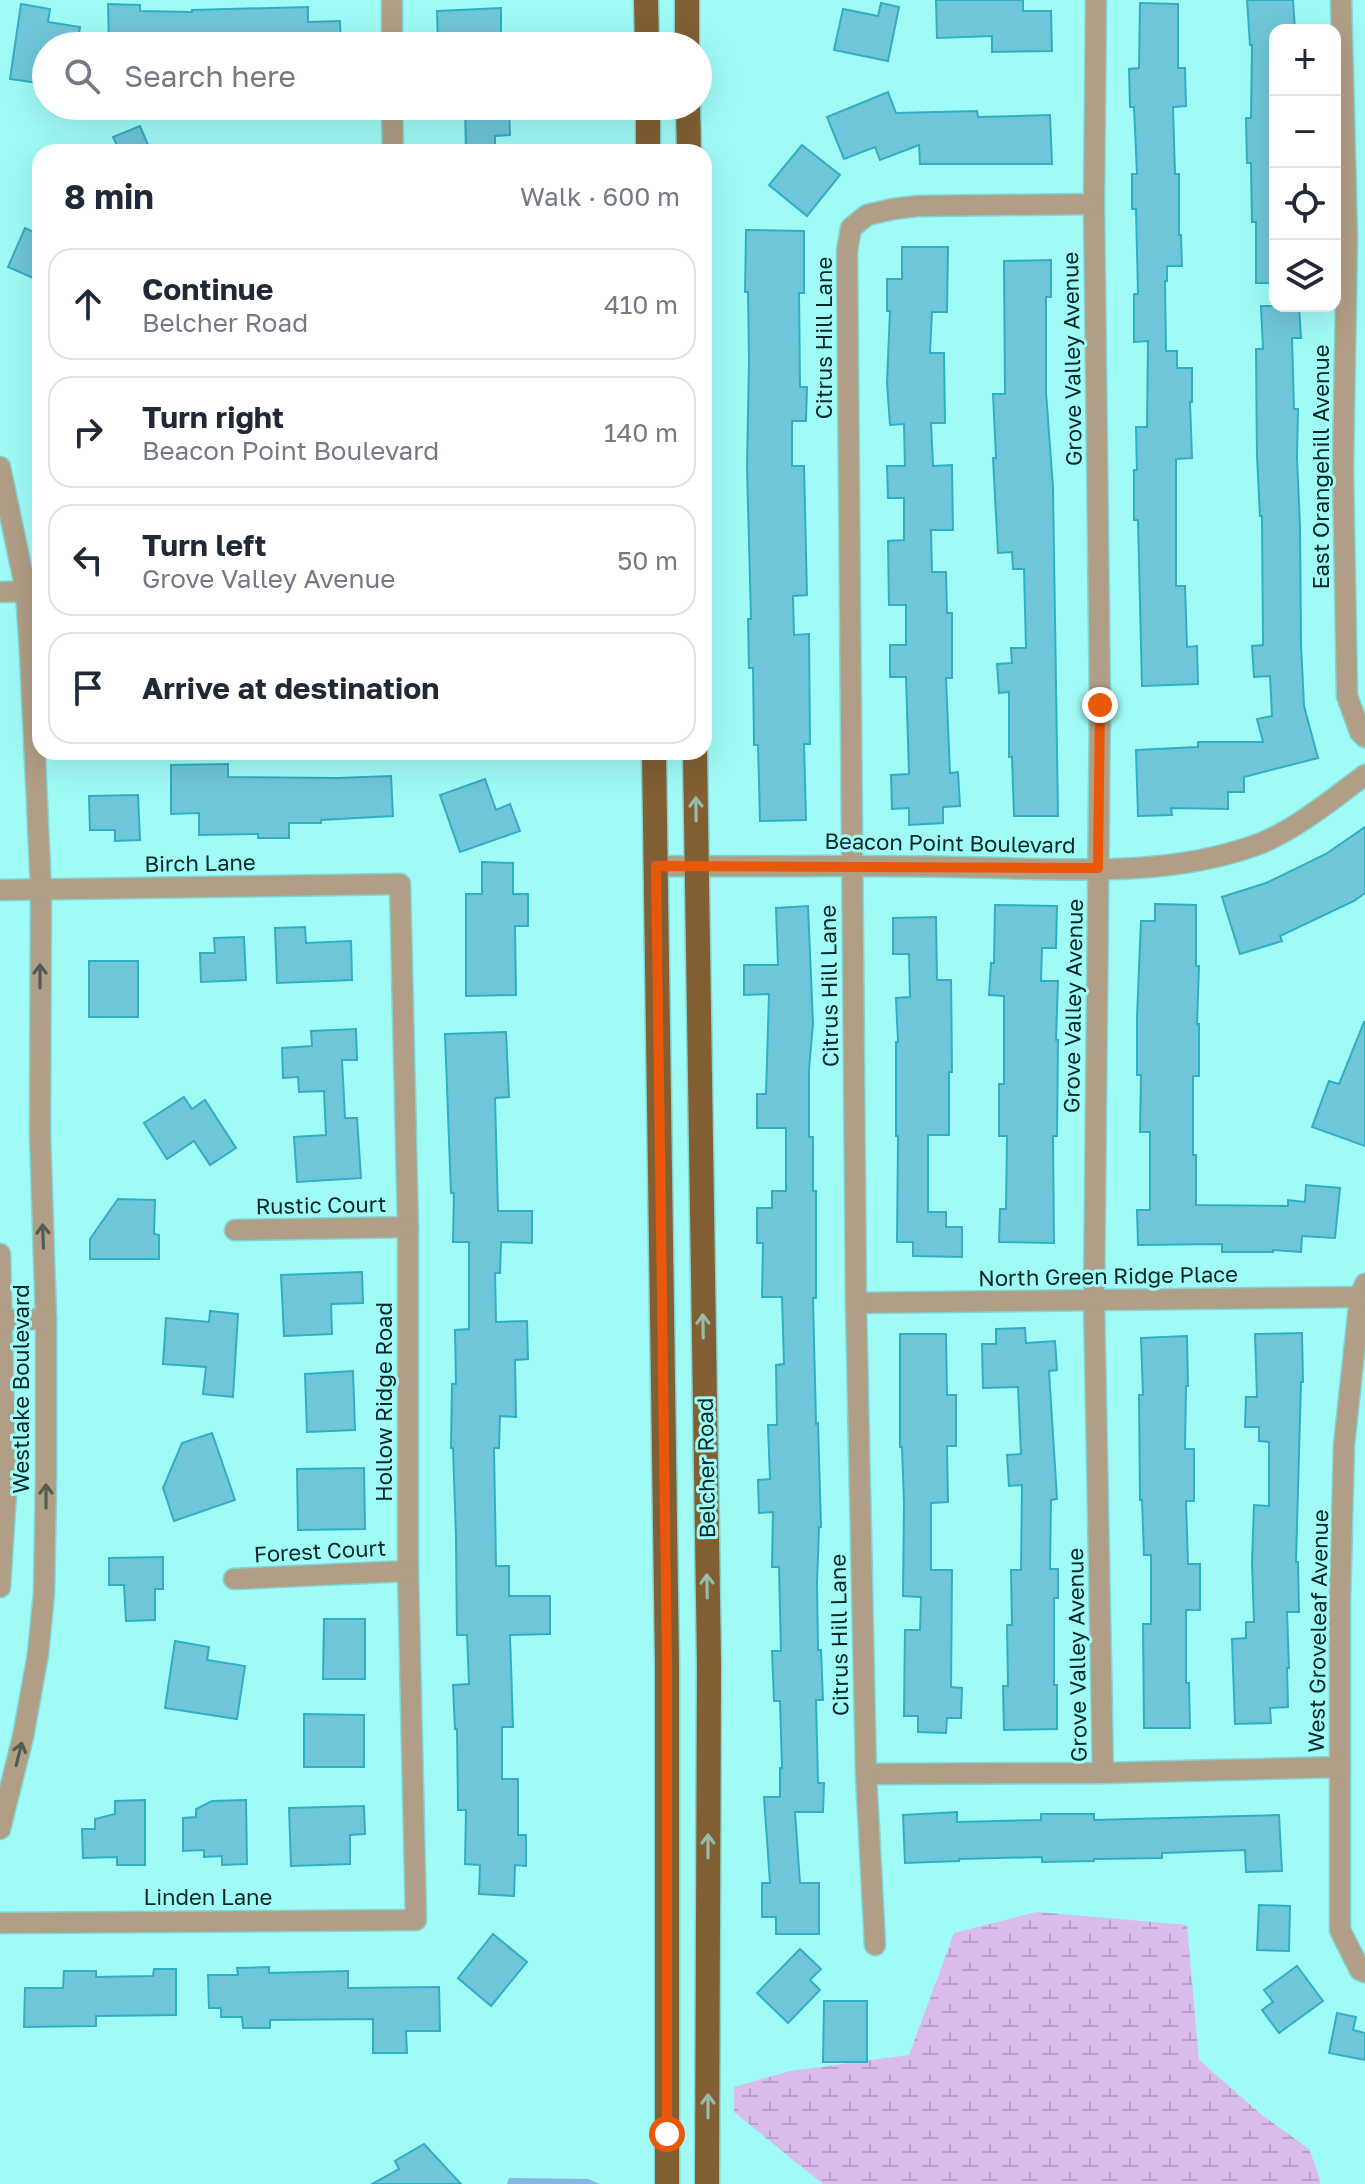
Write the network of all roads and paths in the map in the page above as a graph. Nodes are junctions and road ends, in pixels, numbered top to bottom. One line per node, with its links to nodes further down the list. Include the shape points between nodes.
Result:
1 (392, 0): 6 (street)
2 (646, 0): 7 (main road)
3 (687, 0): 8 (main road)
4 (1096, 0): 15 (street, Grove Valley Avenue)
5 (1341, 0): 16 (street, East Orangehill Avenue)
6 (392, 32)
7 (647, 32)
8 (687, 32)
9 (392, 120): 12 (street)
10 (648, 120): 13 (main road)
11 (688, 120): 14 (main road)
12 (393, 144)
13 (648, 144)
14 (689, 144)
15 (1094, 204): 26 (street, Citrus Hill Lane, via 918,206 867,215 851,228 847,251); 29 (street, Grove Valley Avenue)
16 (1356, 238): 21 (street, East Orangehill Avenue, via 1343,468 1347,696)
17 (0, 467): 18 (street, Westlake Boulevard)
18 (32, 587)
19 (32, 591): 20 (street)
20 (0, 592)
21 (1365, 737)
22 (38, 760): 32 (street, Westlake Boulevard)
23 (654, 760): 27 (main road, Belcher Road)
24 (695, 760): 28 (main road, Belcher Road, one-way to 24)
25 (1365, 775): 29 (street, Beacon Point Boulevard, via 1260,844 1159,866)
26 (852, 865): 28 (street, Beacon Point Boulevard); 29 (street, Beacon Point Boulevard); 38 (street, Citrus Hill Lane)
27 (656, 866): 28 (street, Beacon Point Boulevard); 52 (main road, Belcher Road, via 667,1663)
28 (696, 866): 53 (main road, Belcher Road, one-way to 28, via 709,1664)
29 (1098, 868): 37 (street, Grove Valley Avenue)
30 (400, 884): 32 (street, Birch Lane); 33 (street, Hollow Ridge Road)
31 (0, 890): 32 (street, Birch Lane)
32 (41, 890): 39 (street, Westlake Boulevard, one-way to 32)
33 (408, 1227): 34 (street, Rustic Court); 41 (street, Hollow Ridge Road)
34 (235, 1230)
35 (0, 1254): 40 (street, Westlake Boulevard)
36 (1363, 1290): 37 (street, North Green Ridge Place); 44 (street, West Groveleaf Avenue, via 1344,1445)
37 (1094, 1300): 38 (street, North Green Ridge Place); 45 (street, Grove Valley Avenue)
38 (856, 1303): 46 (street, Citrus Hill Lane)
39 (46, 1319): 40 (street); 47 (street, Westlake Boulevard, one-way to 39, via 26,1723 44,1593)
40 (1, 1320): 43 (street, Westlake Boulevard, via 6,1493)
41 (408, 1571): 42 (street, Forest Court); 48 (street, Hollow Ridge Road)
42 (234, 1579)
43 (0, 1587)
44 (1340, 1767): 45 (street); 51 (street, West Groveleaf Avenue, via 1340,1930)
45 (1103, 1773): 46 (street)
46 (866, 1774): 50 (street, Citrus Hill Lane)
47 (0, 1829)
48 (416, 1920): 49 (street, Linden Lane)
49 (0, 1923)
50 (875, 1945)
51 (1365, 1972)
52 (667, 2184)
53 (707, 2184)

